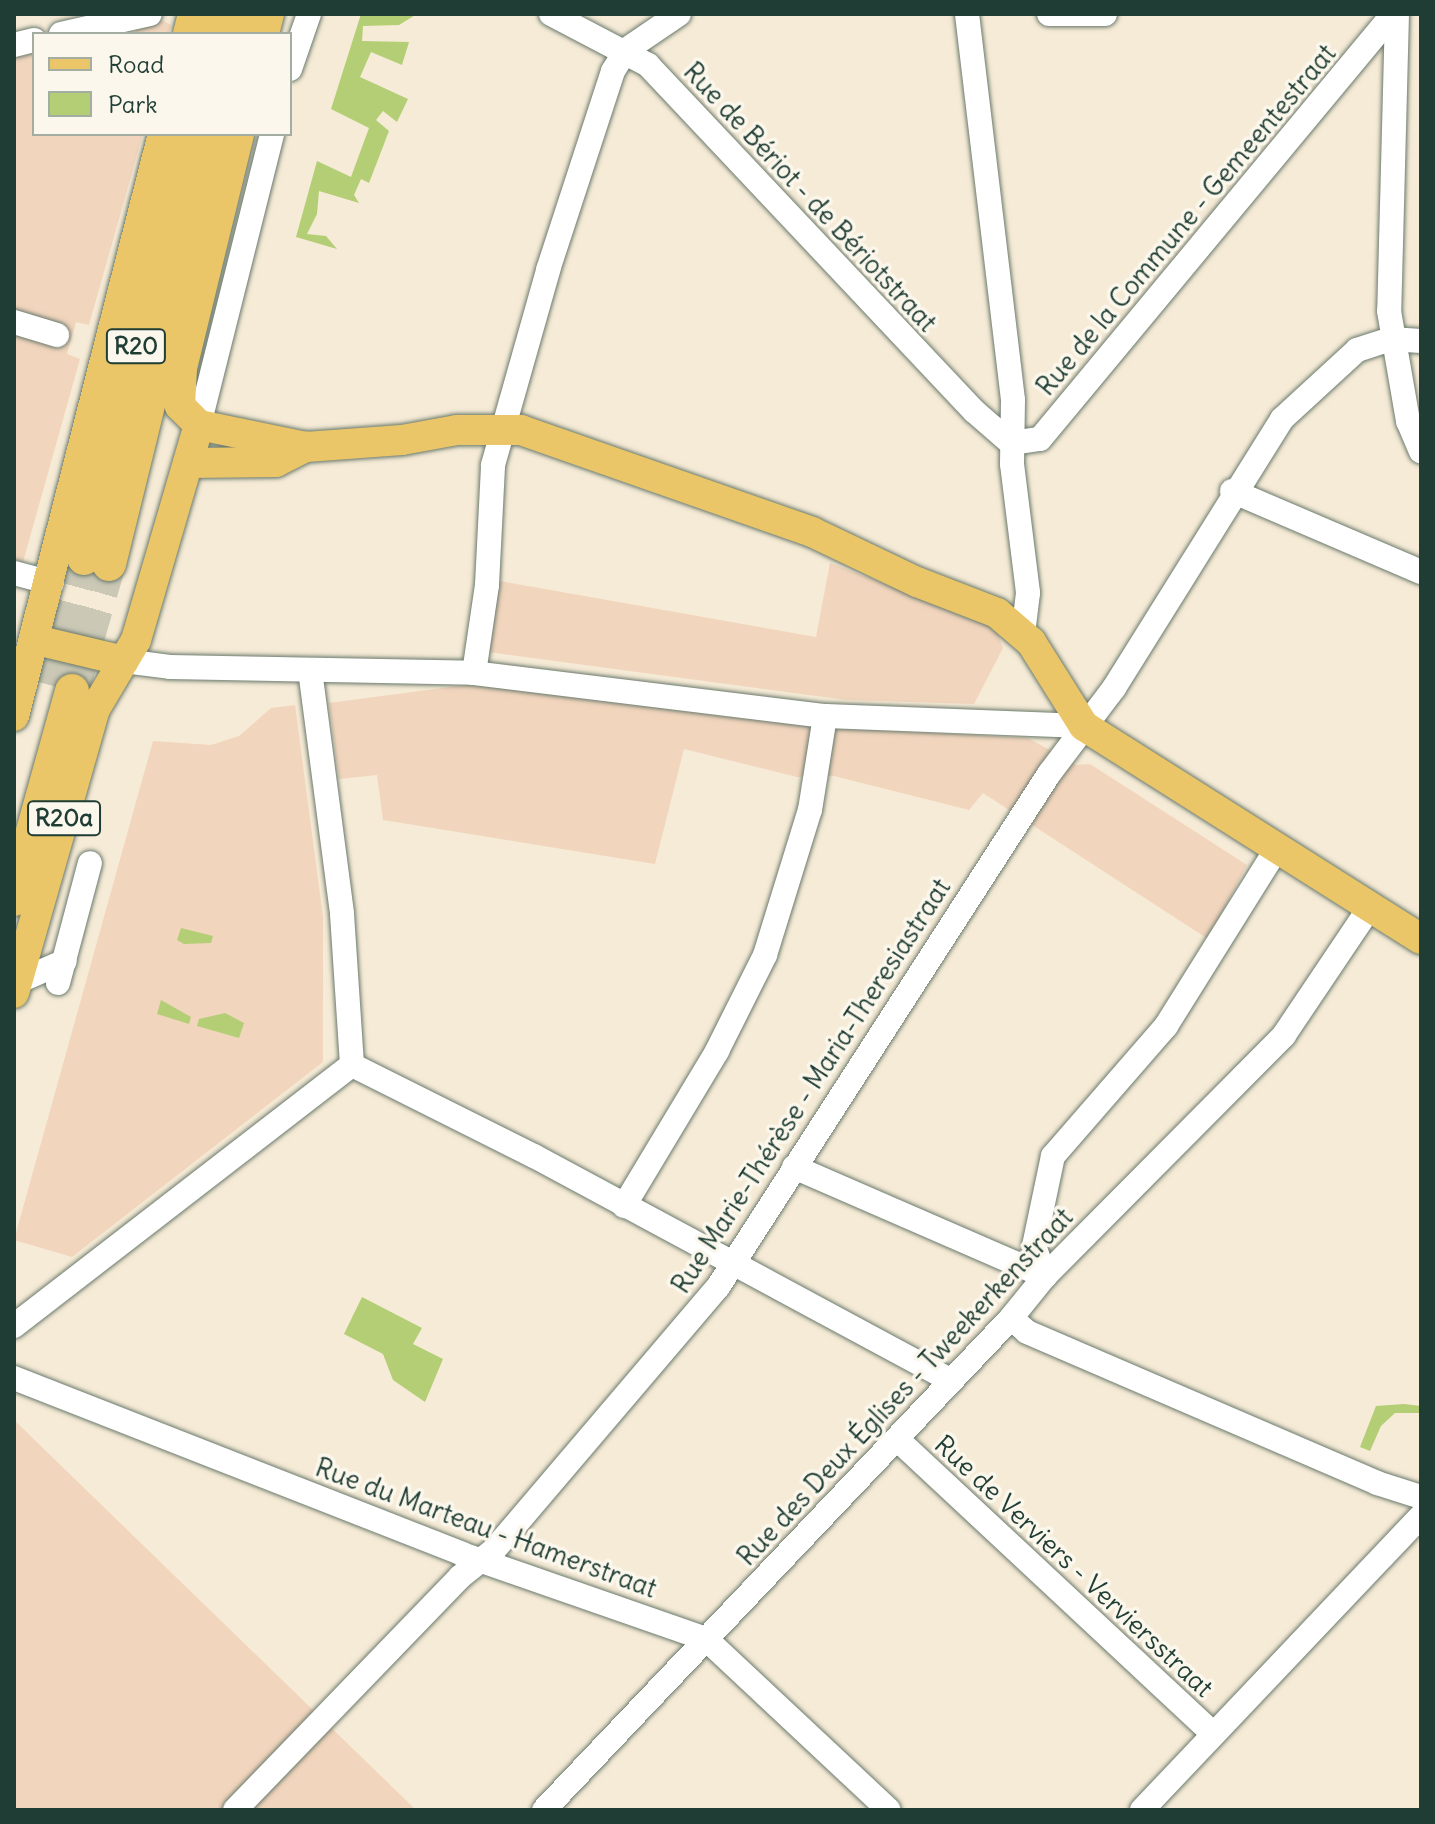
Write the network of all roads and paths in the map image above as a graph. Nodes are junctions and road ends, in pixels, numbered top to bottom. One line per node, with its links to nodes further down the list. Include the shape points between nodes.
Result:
1 (150, 14): 9 (street)
2 (309, 14): 11 (street)
3 (551, 14): 10 (street, Rue de Bériot - de Bériotstraat)
4 (679, 14): 10 (street)
5 (967, 14): 25 (street, via 1013,400)
6 (1049, 14): 7 (street)
7 (1105, 14)
8 (1395, 14): 21 (street); 25 (street, Rue de la Commune - Gemeentestraat, via 1040,439)
9 (70, 32)
10 (626, 50): 24 (street, via 613,71); 25 (street, Rue de Bériot - de Bériotstraat, via 648,65 974,411)
11 (292, 63)
12 (162, 136): 31 (main road)
13 (187, 136): 18 (highway, R20, via 97,561)
14 (215, 136): 18 (highway, R20)
15 (232, 136): 18 (highway)
16 (239, 136): 23 (main road, via 182,368 180,406)
17 (271, 136): 23 (street)
18 (203, 183)
19 (14, 322): 20 (street)
20 (57, 335)
21 (1391, 339): 22 (street); 27 (street, via 1408,421); 29 (street, Rue Marie-Thérèse - Maria-Theresiastraat, via 1357,350 1316,384 1282,419)
22 (1421, 341)
23 (199, 425): 26 (main road); 28 (main road)
24 (501, 428): 26 (main road); 32 (main road, via 521,430 812,532 997,613); 36 (street)
25 (1011, 443): 32 (street, via 1028,593)
26 (306, 447): 28 (main road, via 276,462)
27 (1421, 451)
28 (188, 463): 34 (main road, via 136,640)
29 (1232, 491): 30 (street); 39 (street, Rue Marie-Thérèse - Maria-Theresiastraat, via 1114,688)
30 (1421, 572)
31 (30, 577): 33 (main road)
32 (1023, 631): 39 (main road)
33 (25, 638): 34 (main road); 37 (main road)
34 (124, 661): 35 (street); 43 (main road, R20a, via 100,693)
35 (310, 670): 36 (street); 49 (street, via 326,782)
36 (474, 673): 38 (street)
37 (15, 708)
38 (825, 716): 39 (street); 51 (street, via 810,810 765,955 717,1051)
39 (1084, 726): 41 (main road); 50 (street, Rue Marie-Thérèse - Maria-Theresiastraat)
40 (14, 811): 44 (highway, via 61,688)
41 (1276, 850): 46 (main road); 53 (street, via 1166,1026 1053,1156 1034,1246)
42 (90, 863): 45 (street)
43 (49, 867): 45 (street); 48 (main road, R20a)
44 (14, 899)
45 (79, 903): 48 (street, via 62,972)
46 (1368, 910): 47 (main road); 53 (street, Rue des Deux Églises - Tweekerkenstraat, via 1284,1035)
47 (1421, 939)
48 (16, 987)
49 (352, 1065): 51 (street); 55 (street)
50 (794, 1167): 52 (street, Rue Marie-Thérèse - Maria-Theresiastraat); 53 (street)
51 (624, 1206): 52 (street)
52 (730, 1265): 57 (street); 61 (street, Rue Marie-Thérèse - Maria-Theresiastraat, via 718,1287)
53 (1045, 1276): 54 (street, Rue des Deux Églises - Tweekerkenstraat)
54 (1011, 1318): 57 (street, Rue des Deux Églises - Tweekerkenstraat); 59 (street, via 1042,1338)
55 (14, 1326)
56 (14, 1378): 61 (street, Rue du Marteau - Hamerstraat)
57 (951, 1381): 58 (street, Rue des Deux Églises - Tweekerkenstraat)
58 (897, 1439): 62 (street, Rue des Deux Églises - Tweekerkenstraat); 63 (street, Rue de Verviers - Verviersstraat)
59 (1421, 1497)
60 (1421, 1516): 63 (street)
61 (482, 1559): 62 (street, Rue du Marteau - Hamerstraat); 64 (street, Rue Marie-Thérèse - Maria-Theresiastraat)
62 (706, 1639): 65 (street, Rue des Deux Églises - Tweekerkenstraat); 66 (street, Rue du Marteau - Hamerstraat)
63 (1213, 1734): 67 (street)
64 (235, 1810)
65 (544, 1810)
66 (889, 1810)
67 (1142, 1810)

